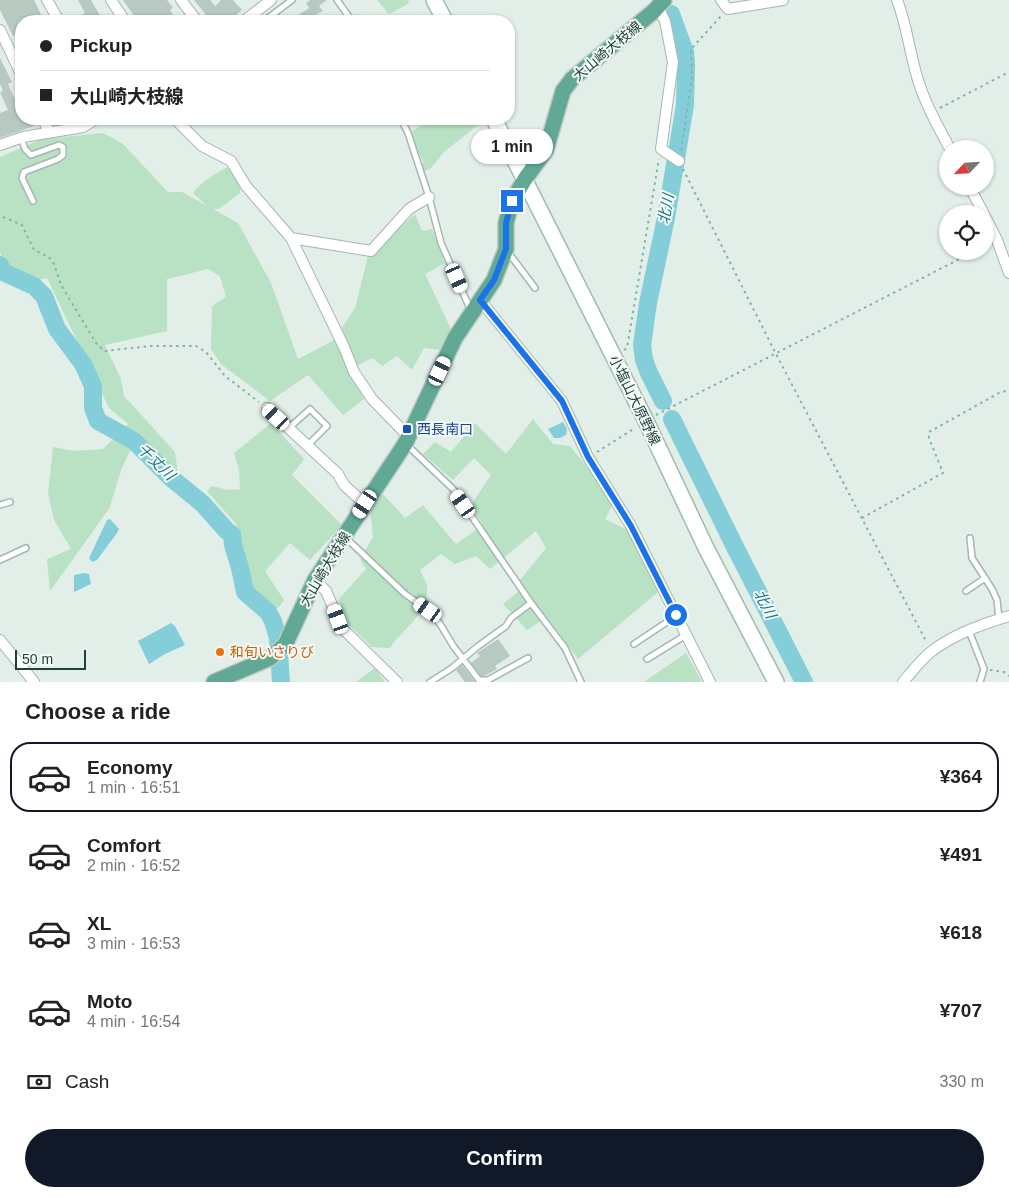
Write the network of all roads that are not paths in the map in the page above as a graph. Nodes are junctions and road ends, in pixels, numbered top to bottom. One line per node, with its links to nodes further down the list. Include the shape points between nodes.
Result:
1 (47, 0): 13 (street)
2 (111, 0): 14 (street)
3 (181, 0): 15 (street)
4 (271, 0): 12 (street)
5 (292, 0): 17 (lane)
6 (337, 0): 18 (lane)
7 (434, 0): 19 (main road)
8 (721, 0): 9 (street, via 728,9)
9 (783, 0)
10 (897, 0): 29 (street, via 919,85)
11 (661, 3): 31 (street, via 673,62 661,149); 32 (main road, 大山崎大枝線, via 572,79 563,91 546,150)
12 (259, 4): 16 (street)
13 (56, 15)
14 (121, 15)
15 (192, 15)
16 (249, 15)
17 (272, 15)
18 (348, 15)
19 (442, 15)
20 (0, 30): 21 (street)
21 (15, 61)
22 (46, 125): 27 (street)
23 (86, 125): 27 (street)
24 (181, 125): 36 (street, via 202,146 230,161 246,186)
25 (404, 125): 33 (lane)
26 (497, 125): 32 (main road, 小塩山大原野線)
27 (49, 132): 28 (street)
28 (21, 138): 30 (street); 34 (lane, via 31,155 59,145 63,147 63,155 58,159 24,172 22,178)
29 (945, 140)
30 (0, 146)
31 (679, 161)
32 (525, 179): 37 (main road, 大山崎大枝線, via 512,201 506,223); 72 (main road, 小塩山大原野線, via 706,548)
33 (429, 197): 36 (street, via 409,209 371,251); 41 (lane, via 441,243)
34 (33, 201)
35 (994, 233): 38 (street)
36 (291, 238): 44 (street, via 354,372)
37 (506, 249): 39 (lane); 40 (main road, 大山崎大枝線, via 494,280)
38 (1009, 273)
39 (535, 288)
40 (480, 300): 41 (main road, 大山崎大枝線); 57 (street, via 562,401 588,457 631,526)
41 (472, 314): 44 (main road, 大山崎大枝線, via 455,338)
42 (267, 408): 43 (street)
43 (288, 428): 45 (street); 45 (lane, via 310,409 327,426)
44 (407, 441): 47 (main road, 大山崎大枝線); 56 (lane, via 453,489)
45 (307, 446): 47 (street)
46 (10, 502): 48 (lane)
47 (365, 504): 49 (main road, 大山崎大枝線)
48 (0, 505)
49 (344, 536): 54 (main road, 大山崎大枝線); 65 (lane, via 405,594 428,610)
50 (970, 538): 53 (lane, via 972,558)
51 (26, 548): 52 (lane)
52 (0, 560)
53 (985, 578): 55 (lane); 58 (lane)
54 (315, 580): 67 (main road, 大山崎大枝線, via 285,645 270,658); 68 (street, via 326,591 342,628)
55 (966, 591)
56 (531, 603): 65 (lane); 70 (lane, via 565,648)
57 (676, 615): 60 (street); 62 (lane)
58 (1004, 618): 59 (street)
59 (969, 631): 73 (street, via 931,652); 74 (lane, via 984,669)
60 (686, 635): 64 (lane); 71 (street)
61 (0, 640): 66 (street)
62 (634, 644)
63 (528, 658): 65 (lane, via 488,680 479,680)
64 (647, 658)
65 (463, 659): 69 (lane)
66 (34, 682)
67 (214, 682)
68 (397, 682)
69 (430, 682)
70 (581, 682)
71 (710, 682)
72 (776, 682)
73 (903, 682)
74 (980, 682)

